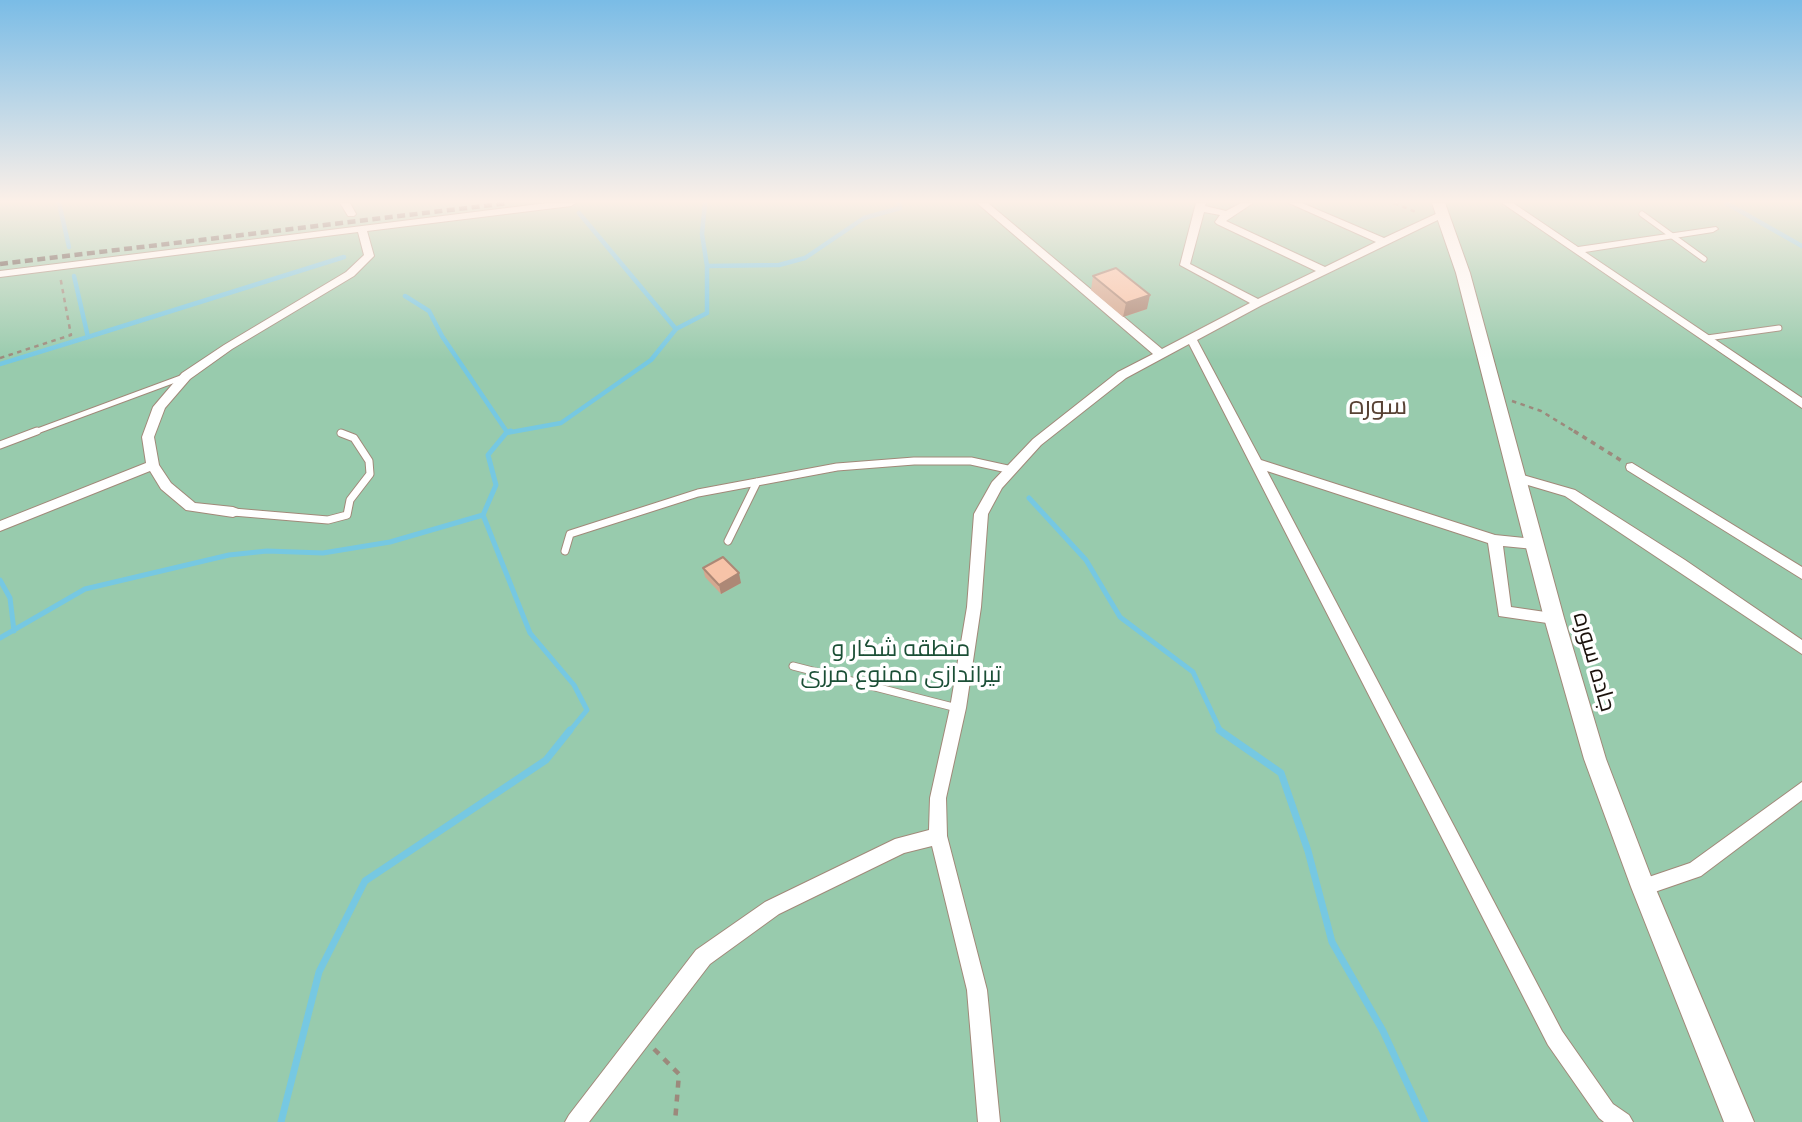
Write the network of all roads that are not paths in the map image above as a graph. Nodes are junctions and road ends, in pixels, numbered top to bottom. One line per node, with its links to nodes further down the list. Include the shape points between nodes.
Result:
1 (154, 255): 12 (street)
2 (369, 255): 18 (street, via 350,274)
3 (1044, 255): 17 (street)
4 (1187, 255): 13 (street, via 1185,265)
5 (1291, 255): 11 (street)
6 (1357, 255): 11 (street)
7 (1456, 255): 26 (main road, جاده سوره)
8 (1586, 255): 16 (street)
9 (1699, 255): 10 (lane)
10 (1704, 259)
11 (1325, 271): 13 (street)
12 (0, 274)
13 (1258, 303): 15 (street)
14 (1779, 328): 16 (lane)
15 (1191, 338): 17 (street); 22 (street)
16 (1707, 338): 19 (street)
17 (1160, 354): 25 (street, via 1122,374 1037,442)
18 (186, 376): 21 (lane); 23 (street, via 159,407 148,436)
19 (1802, 404)
20 (341, 433): 28 (lane, via 355,438 369,461 370,474 350,500 347,514 328,520)
21 (0, 445)
22 (1259, 464): 30 (street); 44 (street, via 1555,1038 1606,1111)
23 (153, 465): 28 (street, via 166,486 191,507); 29 (street)
24 (1632, 467): 34 (street)
25 (1012, 470): 27 (lane, via 971,461 914,461 837,467); 38 (street, via 981,514 974,607)
26 (1516, 477): 32 (main road, جاده سوره); 36 (street, via 1570,494)
27 (757, 482): 31 (lane); 33 (lane, via 698,493 570,534)
28 (233, 512)
29 (1, 525)
30 (1495, 540): 32 (street); 35 (street, via 1504,612)
31 (728, 541)
32 (1534, 544): 35 (main road, جاده سوره)
33 (565, 551)
34 (1802, 573)
35 (1554, 618): 41 (main road, جاده سوره, via 1595,759)
36 (1802, 648)
37 (793, 666): 38 (lane)
38 (958, 708): 40 (street, via 938,798)
39 (1802, 790): 41 (street, via 1695,870)
40 (938, 836): 42 (street, via 901,845 772,908 703,957); 43 (street, via 977,990)
41 (1643, 887): 45 (main road, جاده سوره)
42 (576, 1122)
43 (989, 1122)
44 (1622, 1122)
45 (1739, 1122)

